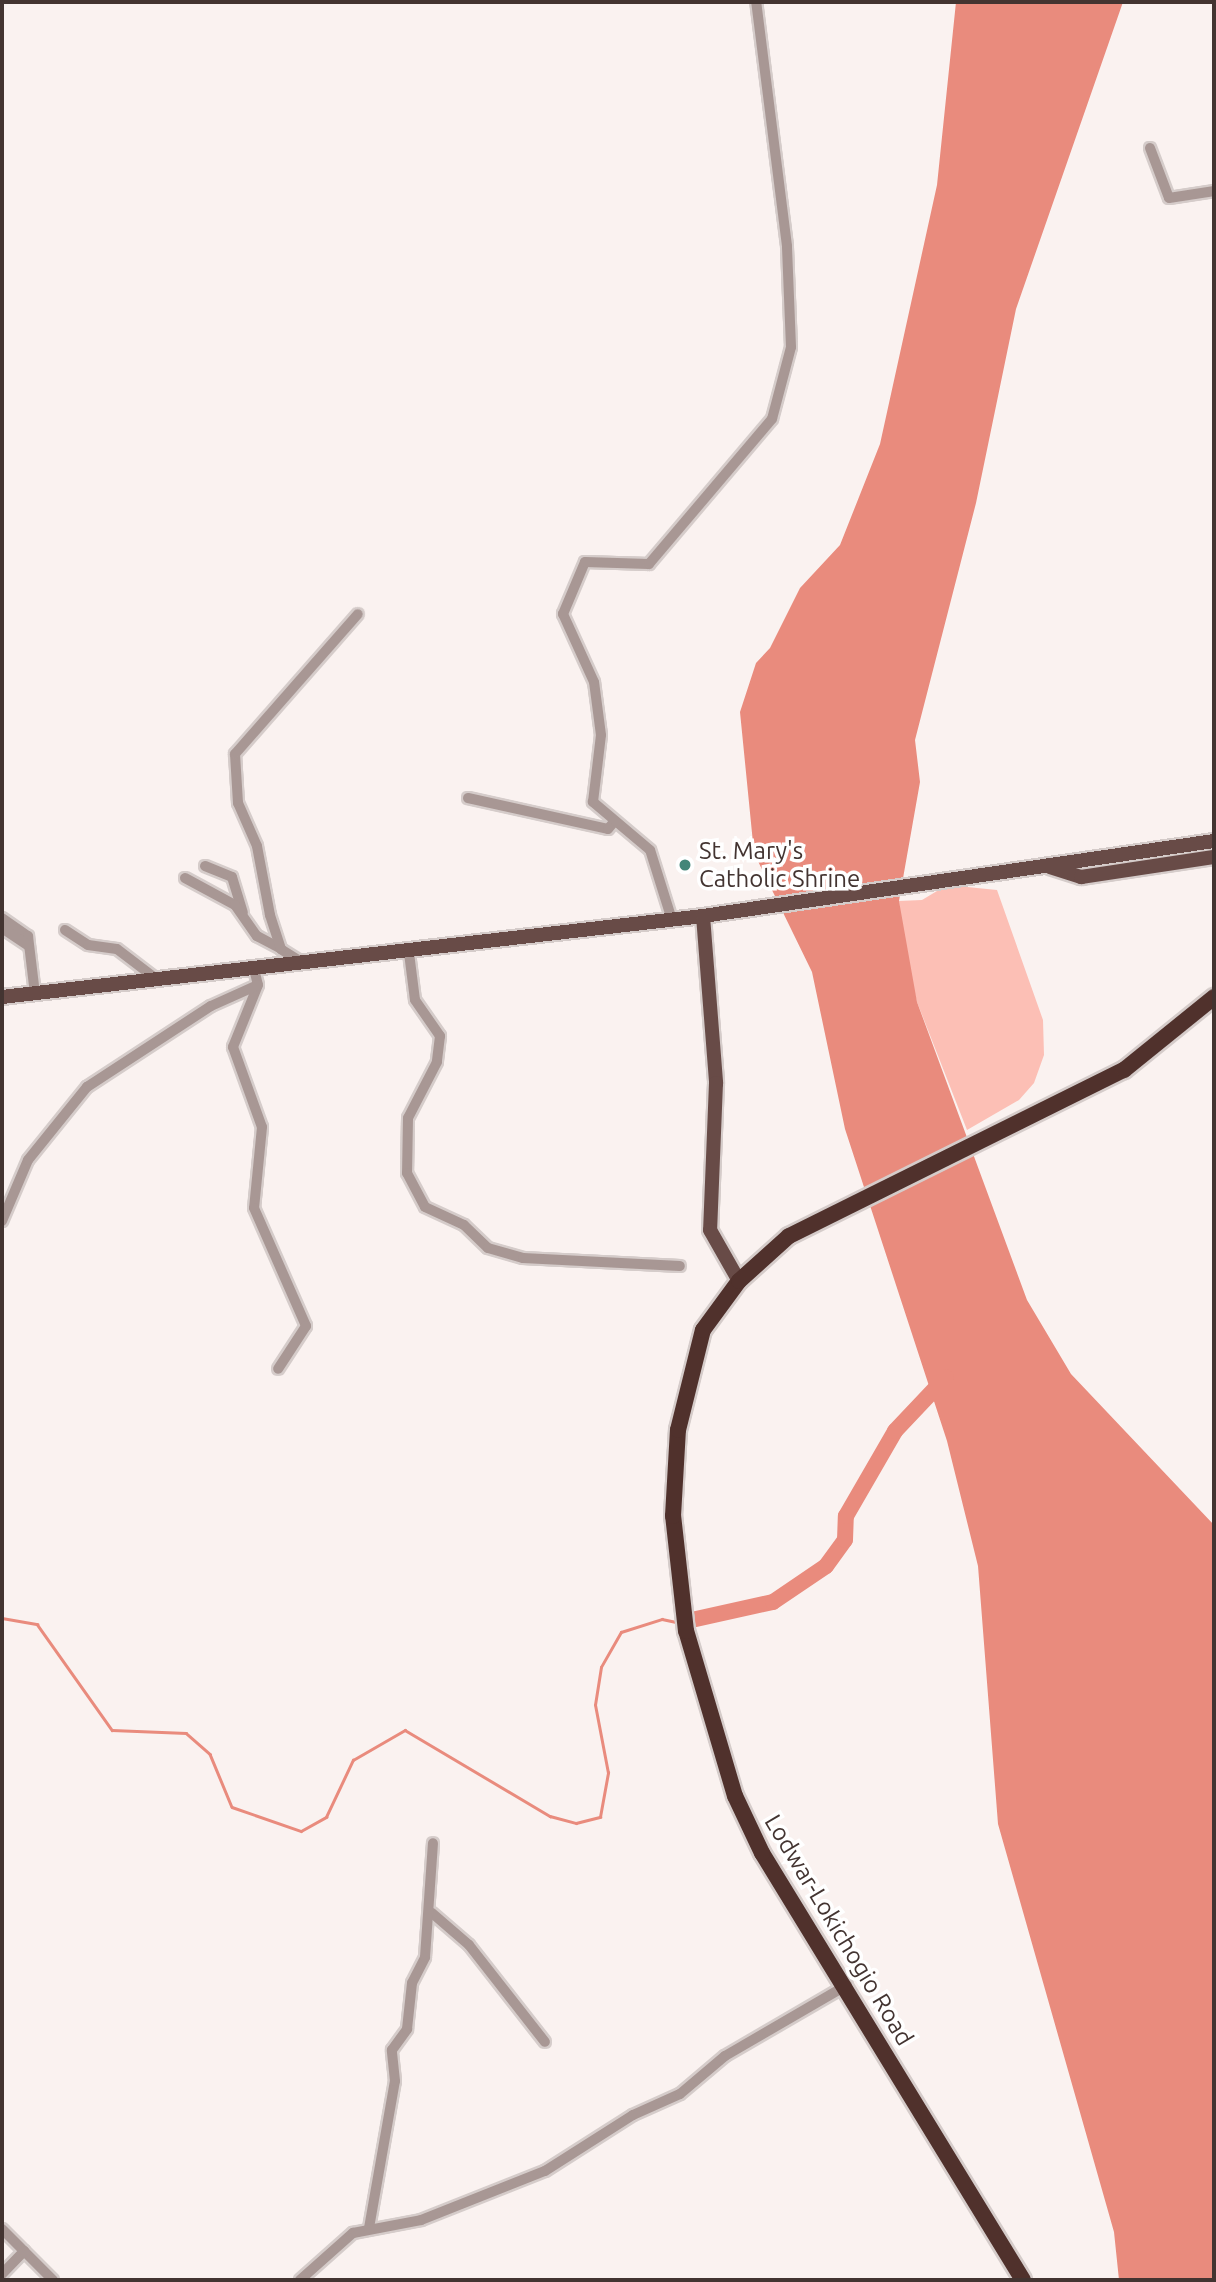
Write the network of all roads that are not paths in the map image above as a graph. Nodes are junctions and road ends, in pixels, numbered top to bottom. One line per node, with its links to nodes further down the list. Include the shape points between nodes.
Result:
1 (756, 2): 6 (street, via 787,246 790,347 772,419 698,512 649,564 585,562 563,614 594,682 601,735 593,802)
2 (1150, 148): 3 (street, via 1165,195 1178,200)
3 (1214, 191)
4 (358, 614): 19 (street, via 235,754 238,803 257,846)
5 (468, 798): 6 (street, via 608,829)
6 (613, 823): 15 (street, via 650,850)
7 (1214, 841): 10 (main road)
8 (1214, 857): 10 (main road, via 1081,877)
9 (205, 866): 12 (street, via 232,877)
10 (1050, 867): 13 (main road)
11 (185, 878): 12 (street, via 218,892)
12 (243, 914): 19 (street, via 257,936)
13 (703, 916): 15 (main road); 29 (main road, via 716,1083 710,1230)
14 (2, 918): 18 (street, via 24,929)
15 (672, 920): 20 (main road)
16 (2, 928): 18 (street)
17 (65, 930): 23 (street, via 88,946 117,949)
18 (29, 946): 24 (street)
19 (281, 949): 21 (street)
20 (409, 953): 21 (main road); 28 (street, via 415,1000 441,1047 408,1118 407,1173 425,1206 464,1225 488,1248 523,1258)
21 (309, 966): 22 (main road)
22 (256, 979): 23 (main road); 27 (street, via 87,1087 28,1160); 30 (street, via 233,1047 262,1128 254,1208 306,1326)
23 (159, 981): 24 (main road)
24 (35, 994): 26 (main road)
25 (1214, 997): 29 (highway, Lodwar-Lokichogio Road, via 1124,1070 1011,1130 849,1202 789,1236)
26 (2, 998)
27 (2, 1221)
28 (680, 1266)
29 (739, 1281): 33 (highway, Lodwar-Lokichogio Road, via 703,1330 685,1389 675,1479 674,1544 686,1630 718,1749 746,1822)
30 (278, 1369)
31 (433, 1843): 32 (street)
32 (432, 1913): 34 (street, via 470,1945); 35 (street, via 407,2029 392,2050 395,2081)
33 (847, 1985): 35 (street, via 545,2171 421,2220); 41 (highway, Lodwar-Lokichogio Road)
34 (545, 2042)
35 (369, 2228): 40 (street, via 347,2238)
36 (2, 2229): 37 (street)
37 (24, 2251): 38 (street); 39 (street)
38 (2, 2274)
39 (54, 2280)
40 (300, 2280)
41 (1023, 2280)

